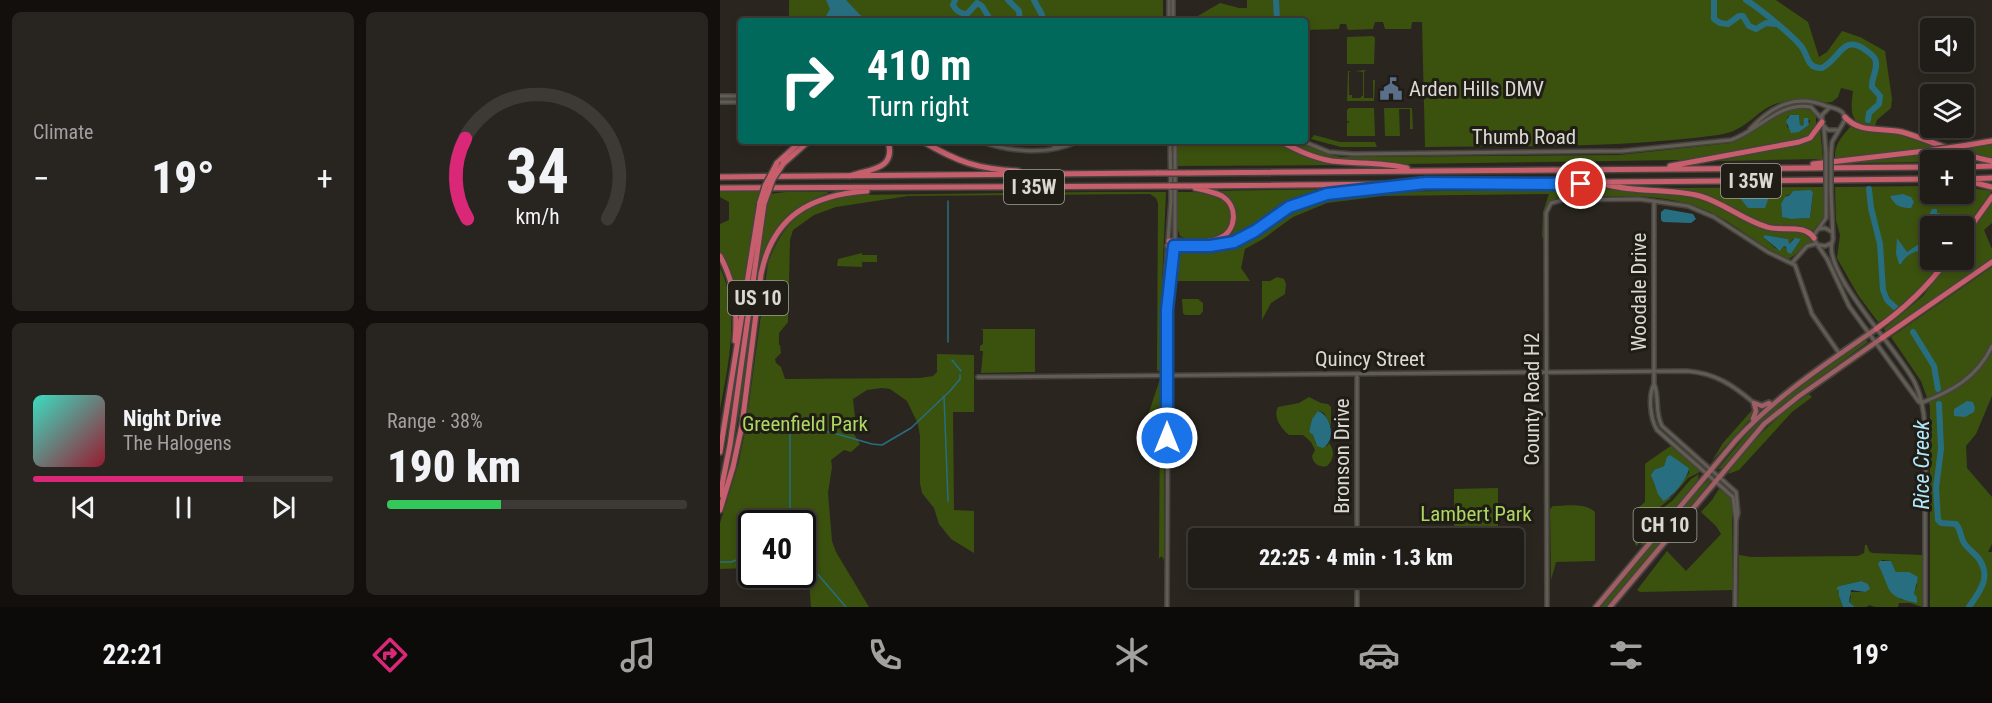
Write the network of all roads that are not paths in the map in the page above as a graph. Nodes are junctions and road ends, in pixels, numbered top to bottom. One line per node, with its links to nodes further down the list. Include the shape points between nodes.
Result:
1 (1171, 0): 2 (street)
2 (1171, 18)
3 (720, 96): 4 (street)
4 (738, 96)
5 (720, 102): 6 (street)
6 (738, 102)
7 (1831, 108): 8 (street, via 1840,110); 9 (street, via 1824,112); 11 (street, Thumb Road, via 1802,100 1785,103)
8 (1845, 117): 10 (street); 26 (highway, via 1855,126 1902,132)
9 (1822, 122): 10 (street, via 1831,131); 11 (street, Thumb Road, via 1811,107 1794,106); 25 (street); 32 (highway, via 1810,138 1799,142)
10 (1839, 129): 25 (street)
11 (1747, 133): 13 (street, Thumb Road, via 1719,142 1614,152 1355,154 1329,152)
12 (1992, 141): 31 (highway, bridge)
13 (1308, 143)
14 (798, 144): 27 (highway, US 10)
15 (805, 144): 27 (highway)
16 (888, 144): 36 (highway, via 889,154 883,165)
17 (928, 144): 34 (highway, via 980,168)
18 (991, 144): 24 (street)
19 (1061, 144): 24 (street)
20 (1071, 144): 24 (street)
21 (1170, 144): 56 (street)
22 (1175, 144): 56 (street)
23 (1286, 144): 33 (highway, via 1318,158)
24 (1050, 149)
25 (1828, 154): 47 (street, bridge)
26 (1992, 161)
27 (780, 164): 50 (highway, US 10, bridge, via 765,186)
28 (1992, 166): 30 (highway)
29 (1920, 167): 31 (highway, I 35W)
30 (1974, 167)
31 (1772, 168): 32 (highway, I 35W)
32 (1649, 169): 33 (highway, I 35W)
33 (1414, 170): 34 (highway, I 35W, bridge)
34 (1065, 174): 36 (highway, I 35W)
35 (720, 177): 36 (highway, I 35W)
36 (846, 177)
37 (1992, 178): 39 (highway)
38 (1920, 179): 42 (highway, I 35W)
39 (1974, 179)
40 (1974, 182): 45 (highway)
41 (1426, 183): 42 (highway, I 35W); 43 (highway, I 35W); 56 (highway, via 1327,194 1289,207 1234,242 1210,246)
42 (1601, 183): 54 (highway, via 1622,189 1697,195 1761,225 1804,230)
43 (1188, 186): 44 (highway, I 35W, bridge); 56 (highway, via 1224,198 1232,210 1233,222 1226,234 1214,240)
44 (910, 187): 46 (highway, I 35W); 82 (highway, US 10, via 825,197 789,218 774,239 763,264 740,435)
45 (1992, 187)
46 (720, 188)
47 (1829, 190): 52 (street, via 1826,218); 53 (street)
48 (1992, 197): 51 (highway)
49 (1654, 201): 59 (street, via 1706,212); 67 (street, Woodale Drive); 68 (street, County Road H2, via 1551,203 1546,213)
50 (762, 203): 76 (highway, US 10); 81 (highway)
51 (1974, 222)
52 (1818, 229): 53 (street); 54 (street)
53 (1832, 232): 55 (street)
54 (1816, 242): 55 (street, via 1824,246); 59 (street, via 1806,246); 62 (street, via 1845,299)
55 (1832, 243): 61 (street, via 1832,257)
56 (1172, 244): 70 (street)
57 (720, 256): 76 (highway, via 737,311)
58 (1992, 262): 63 (highway)
59 (1792, 263): 66 (street, via 1812,314)
60 (1940, 270): 61 (highway, via 1914,299)
61 (1876, 329): 62 (main road, CH 10); 63 (street)
62 (1870, 333): 64 (street); 66 (main road, CH 10)
63 (1882, 338): 64 (main road, CH 10); 75 (street, via 1912,377)
64 (1876, 342): 75 (street); 80 (main road, CH 10, via 1775,415)
65 (1992, 346): 75 (street, via 1965,381)
66 (1840, 355): 73 (main road, CH 10)
67 (1654, 371): 68 (street, Quincy Street); 72 (street, Woodale Drive); 74 (street, Quincy Street, via 1707,374 1727,381)
68 (1547, 372): 69 (street, Quincy Street); 87 (street, County Road H2)
69 (1357, 374): 70 (street, Quincy Street); 83 (street, Bronson Drive)
70 (1167, 376): 71 (street, Quincy Street); 85 (street)
71 (978, 377)
72 (1654, 383)
73 (1791, 388): 74 (main road, via 1767,405); 77 (main road, CH 10)
74 (1754, 403): 77 (main road, via 1755,414)
75 (1920, 403): 91 (street, via 1925,440)
76 (727, 411): 78 (highway, US 10)
77 (1747, 428): 79 (main road, CH 10)
78 (720, 452)
79 (1710, 472): 79 (street, via 1662,426 1654,384 1652,416 1656,427); 80 (street); 88 (main road, CH 10)
80 (1718, 479): 89 (main road, CH 10); 90 (street, via 1737,495)
81 (720, 495)
82 (720, 510)
83 (1357, 528)
84 (1357, 588): 86 (street)
85 (1167, 607)
86 (1357, 607)
87 (1547, 607)
88 (1596, 607)
89 (1610, 607)
90 (1735, 607)
91 (1925, 607)

